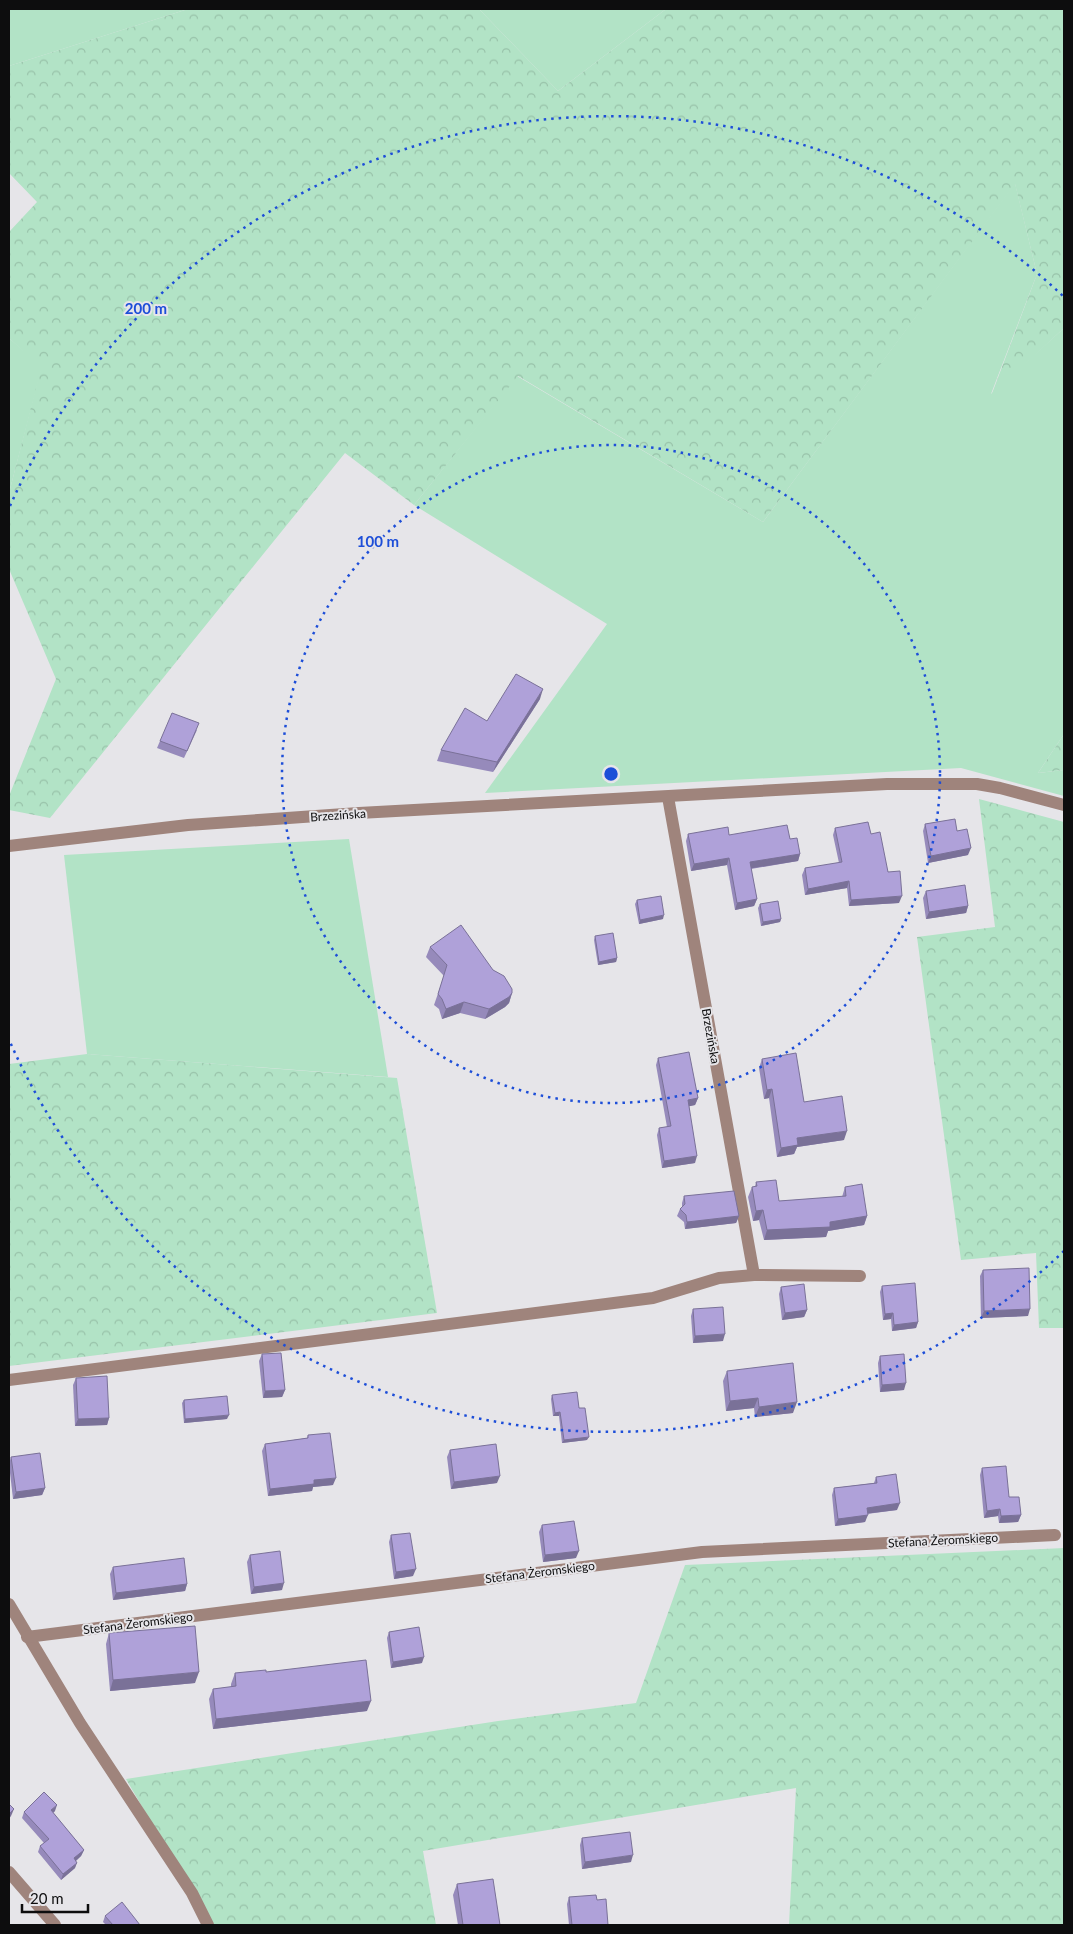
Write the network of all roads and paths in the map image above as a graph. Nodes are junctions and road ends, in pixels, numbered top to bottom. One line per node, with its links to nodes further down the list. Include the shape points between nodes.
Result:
1 (668, 796): 2 (street, Brzezińska, via 951,783 1000,788); 3 (street, Brzezińska, via 188,825); 4 (street, Brzezińska)
2 (1064, 805)
3 (9, 846)
4 (754, 1275): 5 (street); 6 (street, via 719,1278 653,1298)
5 (860, 1276)
6 (9, 1380)
7 (1055, 1535): 9 (street, Stefana Żeromskiego, via 702,1552)
8 (9, 1604): 9 (street)
9 (27, 1637): 12 (street, via 192,1893)
10 (9, 1872): 11 (street)
11 (55, 1925)
12 (208, 1925)

